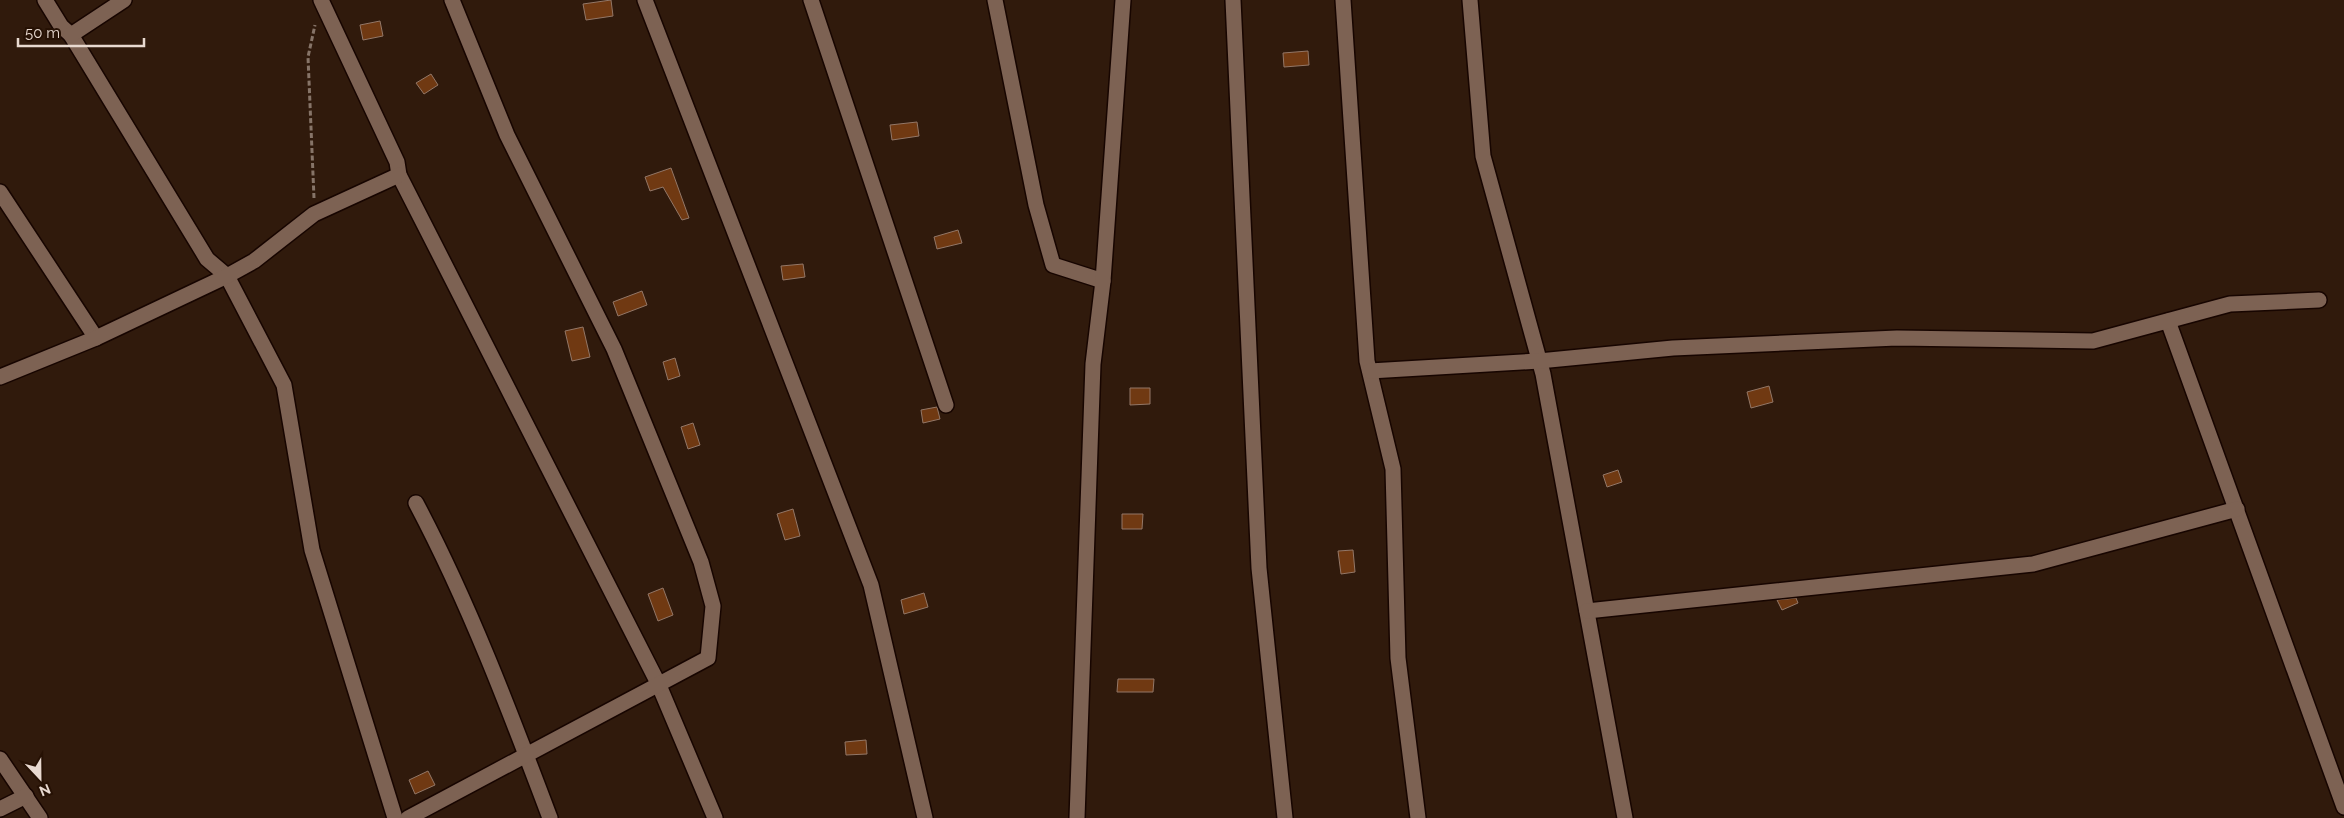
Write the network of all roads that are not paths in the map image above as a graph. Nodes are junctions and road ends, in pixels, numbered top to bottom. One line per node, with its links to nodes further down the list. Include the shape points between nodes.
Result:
1 (45, 0): 12 (street, via 61,26)
2 (124, 0): 12 (street)
3 (321, 0): 13 (street, via 397,162)
4 (452, 0): 27 (street, via 507,135 614,349 701,562 713,606 708,658)
5 (645, 0): 38 (street, via 871,586)
6 (811, 0): 23 (street)
7 (995, 0): 16 (street, via 1036,206 1053,264)
8 (1123, 0): 16 (street)
9 (1233, 0): 40 (street, via 1259,568)
10 (1343, 0): 21 (street)
11 (1470, 0): 20 (street, via 1482,156)
12 (71, 35): 15 (street, via 207,259)
13 (399, 175): 15 (street, via 314,214 254,261); 27 (street)
14 (0, 192): 19 (street)
15 (227, 276): 19 (street); 34 (street, via 284,385 312,550)
16 (1103, 281): 39 (street, via 1092,364)
17 (2319, 300): 18 (street, via 2230,304)
18 (2168, 321): 20 (street, via 2093,341 1897,338 1673,348); 25 (street)
19 (96, 338): 22 (street)
20 (1540, 361): 21 (street); 26 (street)
21 (1370, 371): 41 (street, via 1393,469 1398,658)
22 (0, 377)
23 (946, 405)
24 (416, 503): 28 (street, via 444,556)
25 (2237, 509): 26 (street, via 2032,564); 31 (street)
26 (1587, 611): 42 (street)
27 (658, 683): 28 (street); 37 (street)
28 (526, 755): 35 (street); 36 (street)
29 (0, 759): 30 (street)
30 (26, 796): 32 (street); 33 (street)
31 (2344, 807)
32 (0, 809)
33 (40, 818)
34 (395, 818)
35 (408, 818)
36 (550, 818)
37 (715, 818)
38 (925, 818)
39 (1077, 818)
40 (1285, 818)
41 (1418, 818)
42 (1625, 818)

